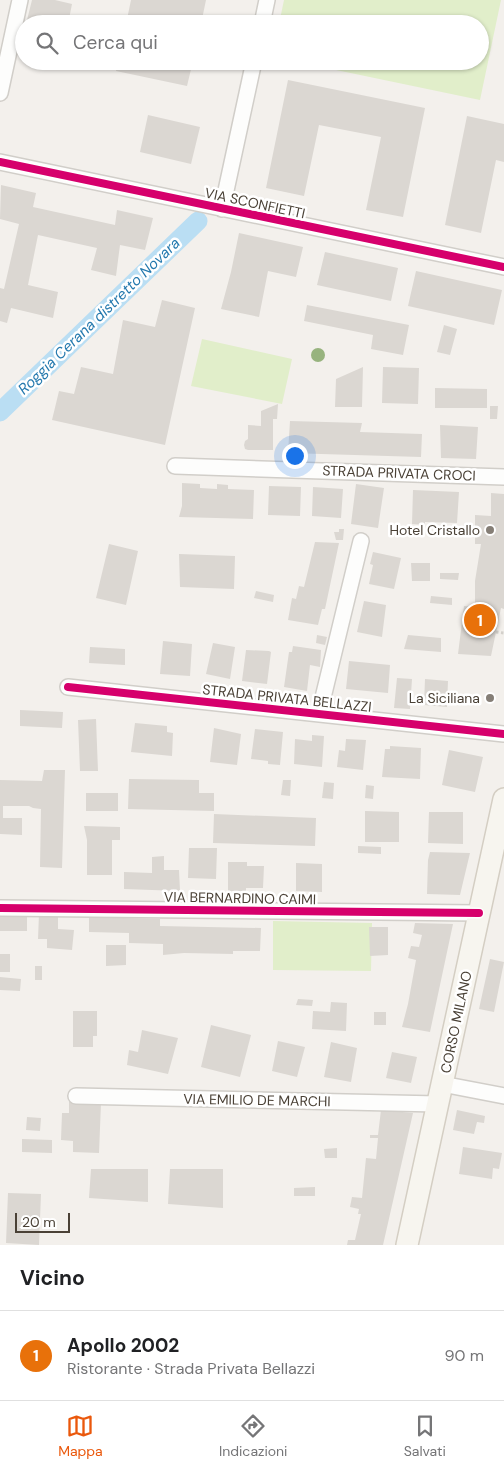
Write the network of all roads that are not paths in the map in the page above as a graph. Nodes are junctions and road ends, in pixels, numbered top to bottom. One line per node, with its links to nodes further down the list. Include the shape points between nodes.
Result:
1 (20, 0): 3 (street)
2 (267, 0): 4 (street)
3 (17, 15)
4 (264, 15)
5 (15, 24): 7 (street)
6 (252, 70): 9 (street)
7 (0, 94)
8 (0, 162): 9 (street, VIA SCONFIETTI)
9 (222, 209): 10 (street, VIA SCONFIETTI)
10 (504, 268)
11 (174, 466): 12 (street, STRADA PRIVATA CROCI)
12 (504, 477)
13 (361, 541): 15 (street)
14 (68, 687): 15 (street, STRADA PRIVATA BELLAZZI)
15 (319, 714): 16 (street, STRADA PRIVATA BELLAZZI)
16 (504, 734)
17 (504, 799): 19 (main road, CORSO MILANO)
18 (0, 908): 19 (street, VIA BERNARDINO CAIMI)
19 (479, 913): 20 (main road, CORSO MILANO)
20 (440, 1094): 21 (street, VIA EMILIO DE MARCHI); 22 (street, VIA EMILIO DE MARCHI); 23 (main road, CORSO MILANO)
21 (76, 1096)
22 (504, 1096)
23 (407, 1245)

